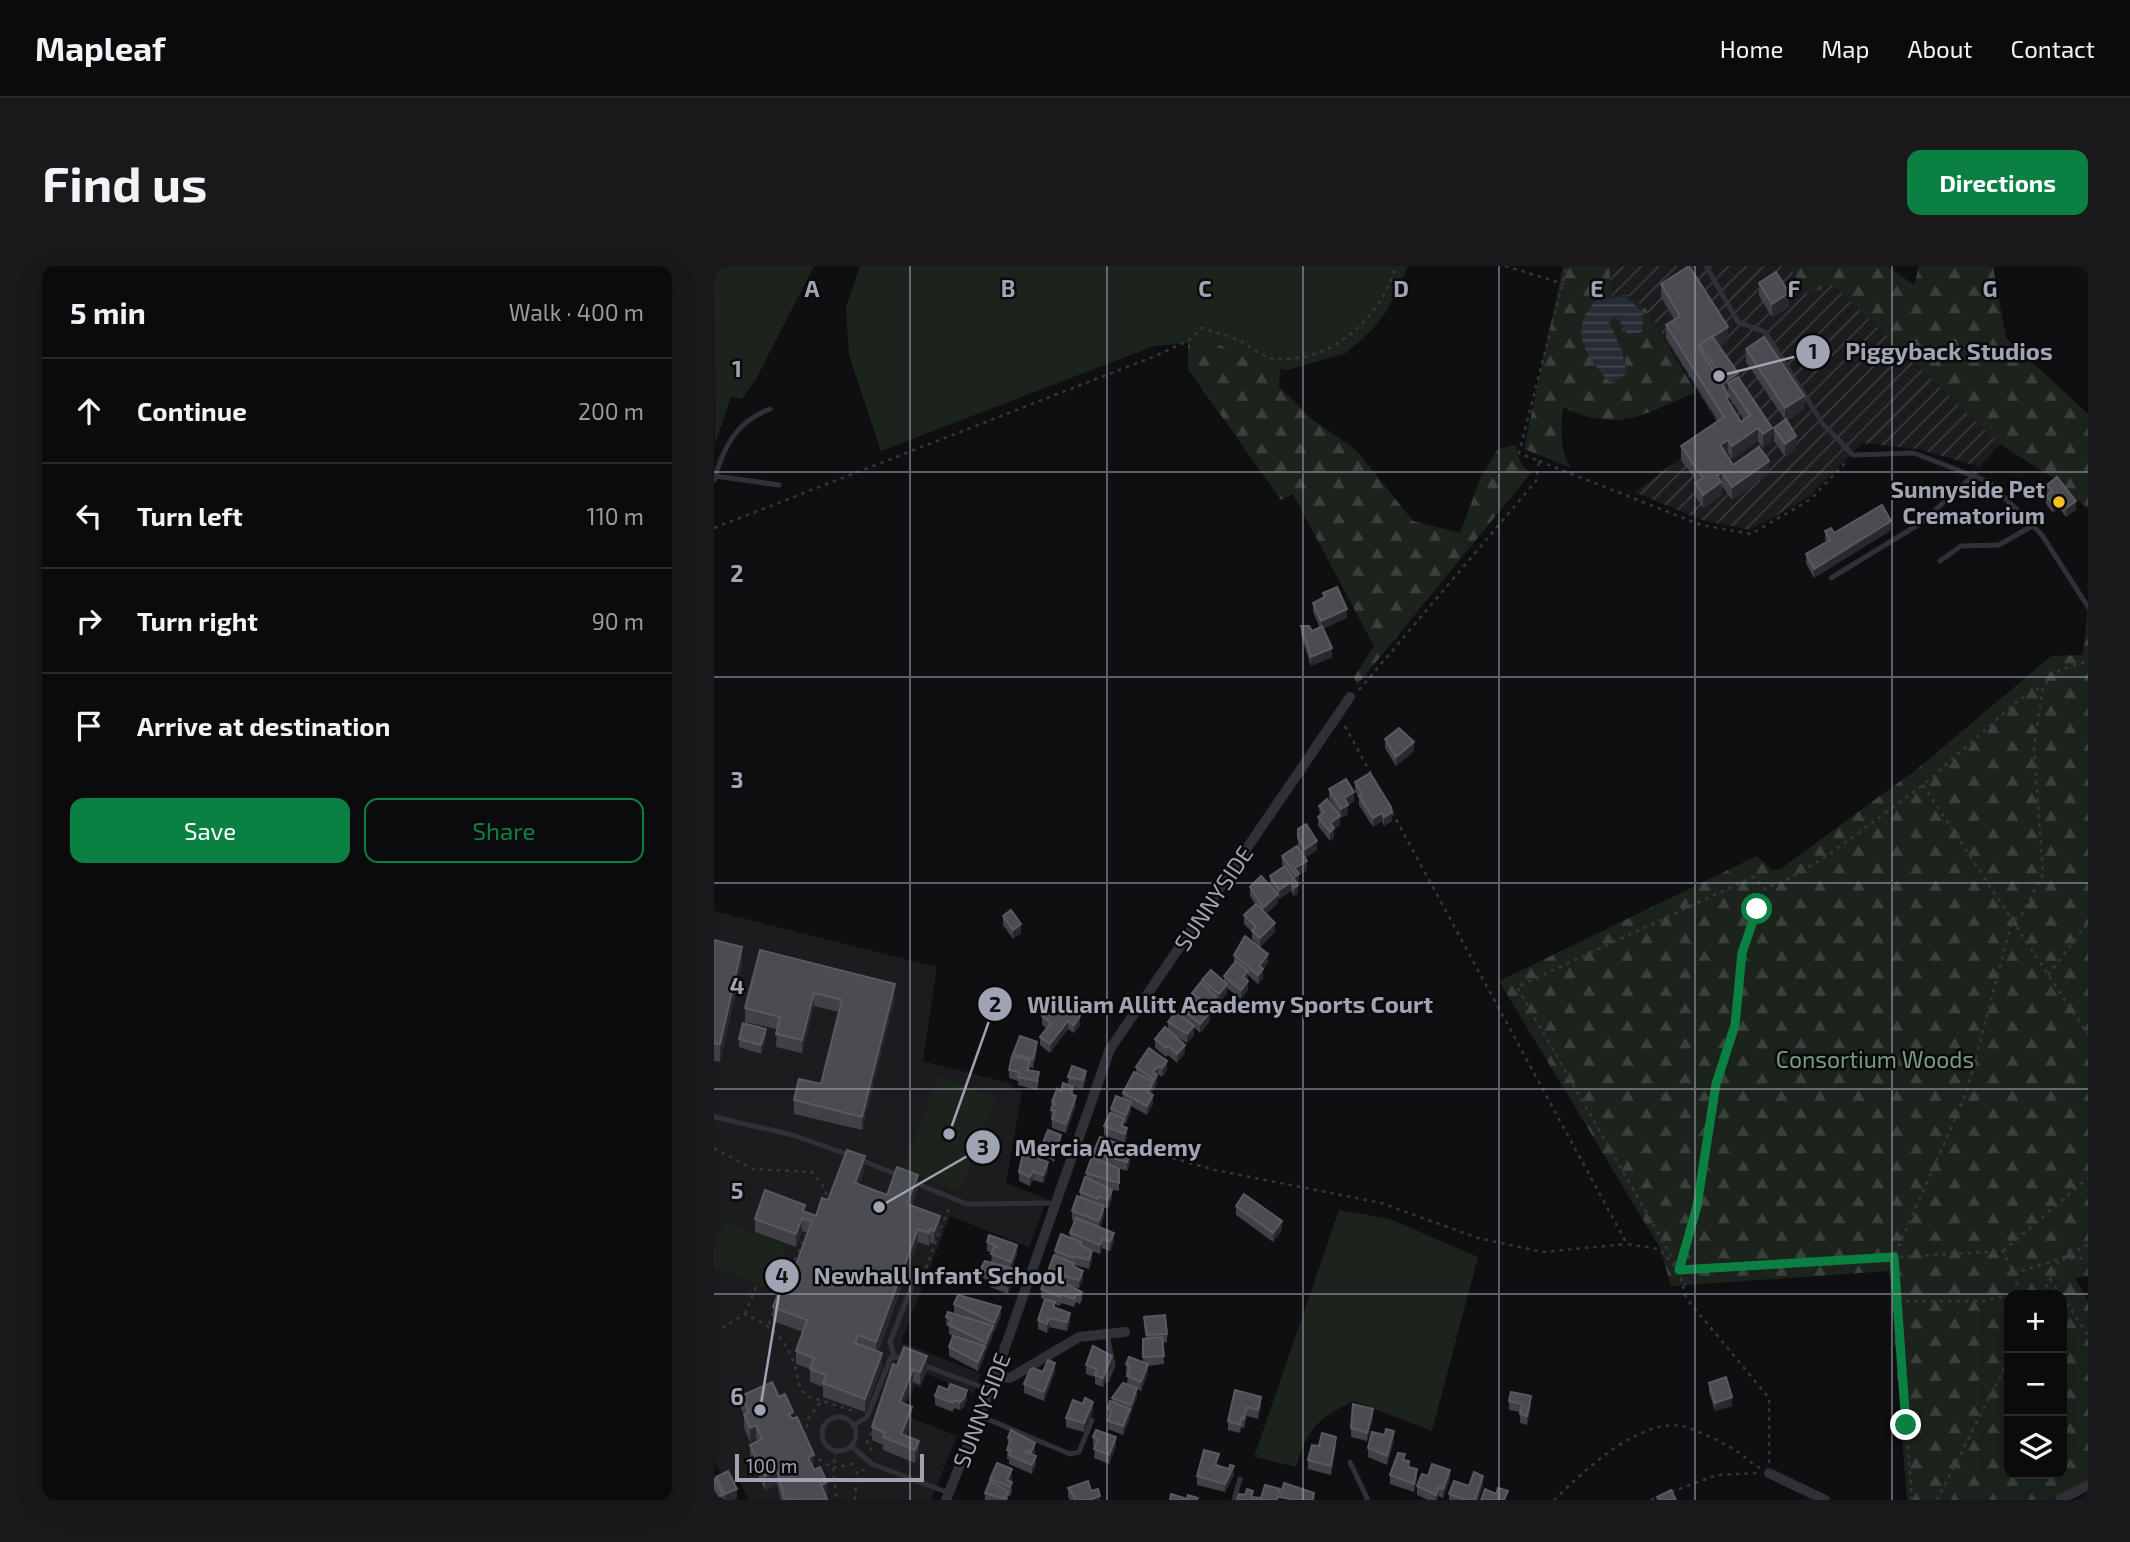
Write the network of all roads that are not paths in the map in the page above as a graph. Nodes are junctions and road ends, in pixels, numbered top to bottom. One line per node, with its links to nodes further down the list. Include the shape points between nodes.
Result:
1 (1706, 266): 3 (lane, via 1738,322 1765,332 1823,424 1853,455 1914,453)
2 (770, 409): 4 (lane, via 753,415 736,430)
3 (1975, 474): 6 (lane); 8 (lane, via 1921,523)
4 (715, 478): 5 (lane)
5 (779, 485)
6 (2034, 525): 7 (lane, via 1999,545 1961,546); 9 (lane)
7 (1940, 561)
8 (1831, 578)
9 (2088, 607)
10 (1353, 695): 12 (street, SUNNYSIDE, via 1110,1049)
11 (714, 1116): 12 (lane, via 793,1135 967,1204)
12 (1056, 1203): 17 (street, SUNNYSIDE)
13 (915, 1278): 16 (lane, via 890,1342)
14 (1125, 1332): 15 (street)
15 (1107, 1334): 17 (street, via 1079,1337 1010,1378); 18 (lane, via 1113,1365)
16 (894, 1356): 19 (lane); 22 (lane, via 868,1414)
17 (995, 1377): 19 (street, SUNNYSIDE)
18 (1107, 1380)
19 (990, 1390): 20 (street, SUNNYSIDE)
20 (980, 1416): 21 (lane, via 1070,1454 1079,1451); 28 (street, SUNNYSIDE)
21 (1092, 1420)
22 (853, 1426): 23 (lane, via 856,1436); 23 (lane, via 839,1417 825,1425 823,1441 836,1451)
23 (851, 1446): 28 (lane, via 872,1464)
24 (1350, 1462): 30 (lane)
25 (1769, 1473): 31 (street)
26 (1240, 1479): 29 (lane)
27 (2088, 1485): 32 (street)
28 (948, 1497)
29 (1234, 1500)
30 (1368, 1500)
31 (1825, 1500)
32 (2060, 1500)

